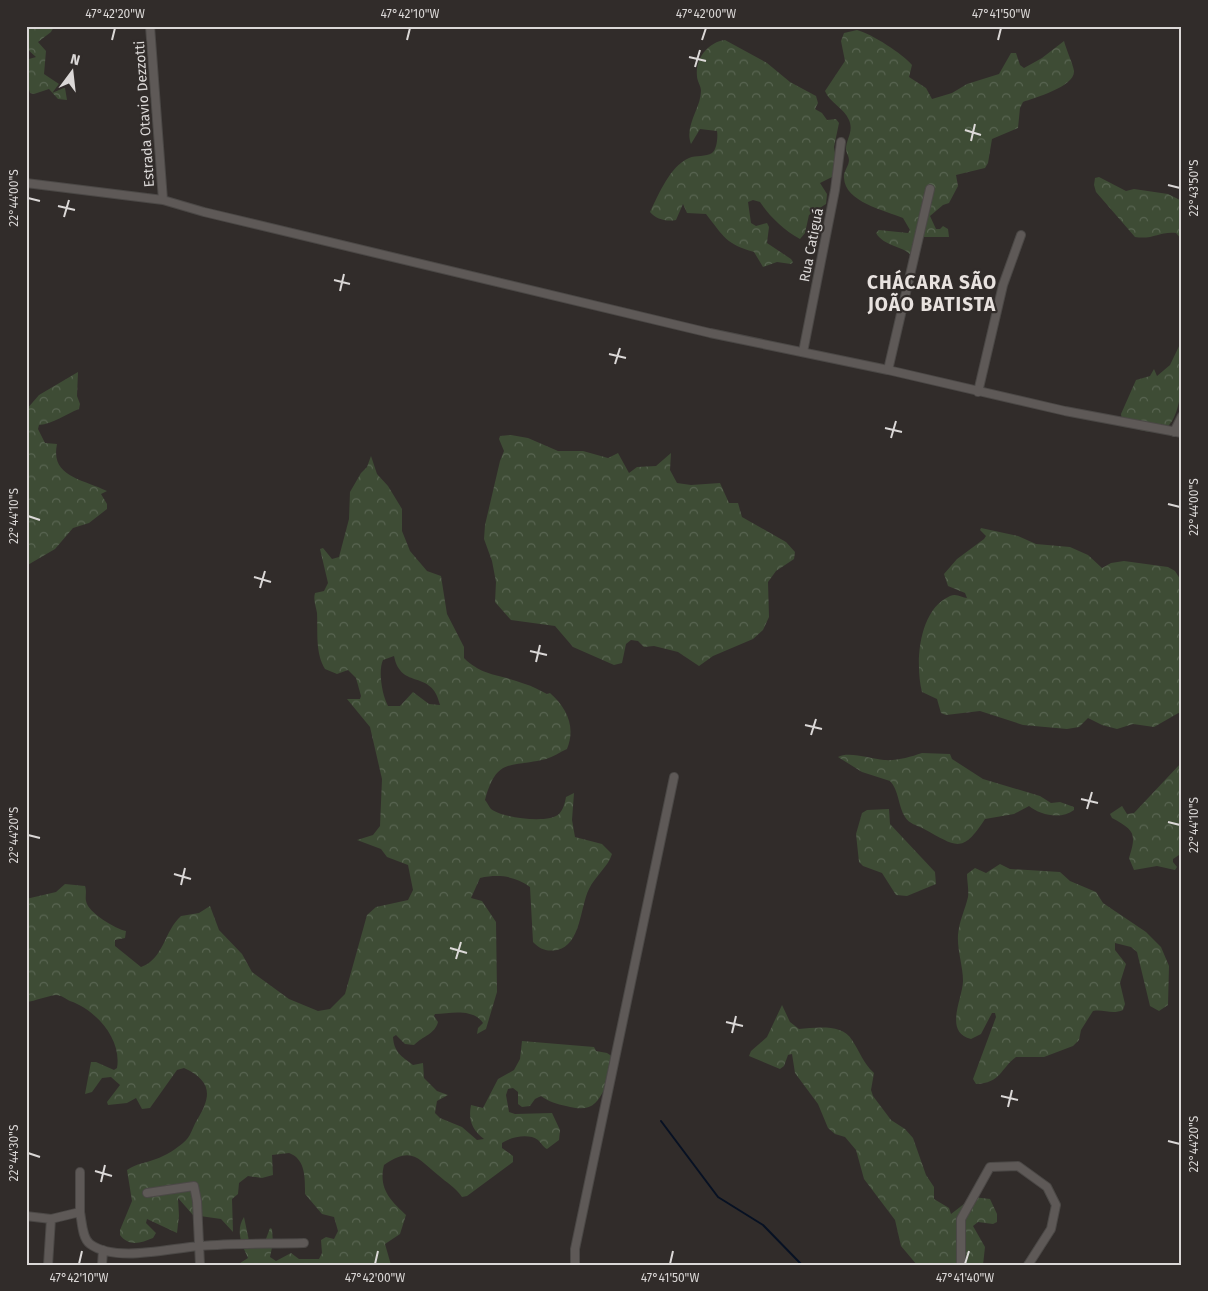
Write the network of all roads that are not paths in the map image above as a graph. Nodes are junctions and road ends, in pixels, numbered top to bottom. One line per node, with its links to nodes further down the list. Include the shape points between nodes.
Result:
1 (150, 26): 5 (street, Estrada Otavio Dezzotti)
2 (841, 142): 7 (street, Rua Catiguá, via 835,190)
3 (26, 183): 5 (street)
4 (930, 189): 8 (street)
5 (163, 200): 7 (street, via 710,333)
6 (1021, 235): 9 (street, via 1003,286)
7 (803, 352): 8 (street)
8 (888, 370): 9 (street)
9 (978, 392): 11 (street)
10 (1182, 416): 11 (street)
11 (1178, 432)
12 (674, 777): 24 (street, via 575,1249)
13 (80, 1172): 15 (street)
14 (147, 1193): 19 (street, via 194,1186)
15 (80, 1212): 17 (street); 20 (street, via 89,1244)
16 (26, 1216): 17 (street)
17 (51, 1219): 21 (street)
18 (304, 1243): 19 (street)
19 (200, 1246): 20 (street, via 151,1252); 23 (street)
20 (103, 1250): 22 (street)
21 (48, 1265)
22 (102, 1265)
23 (200, 1265)
24 (575, 1265)
25 (961, 1265): 26 (street, via 961,1219 990,1167 1018,1166 1047,1187 1056,1204 1051,1229)
26 (1028, 1265)

